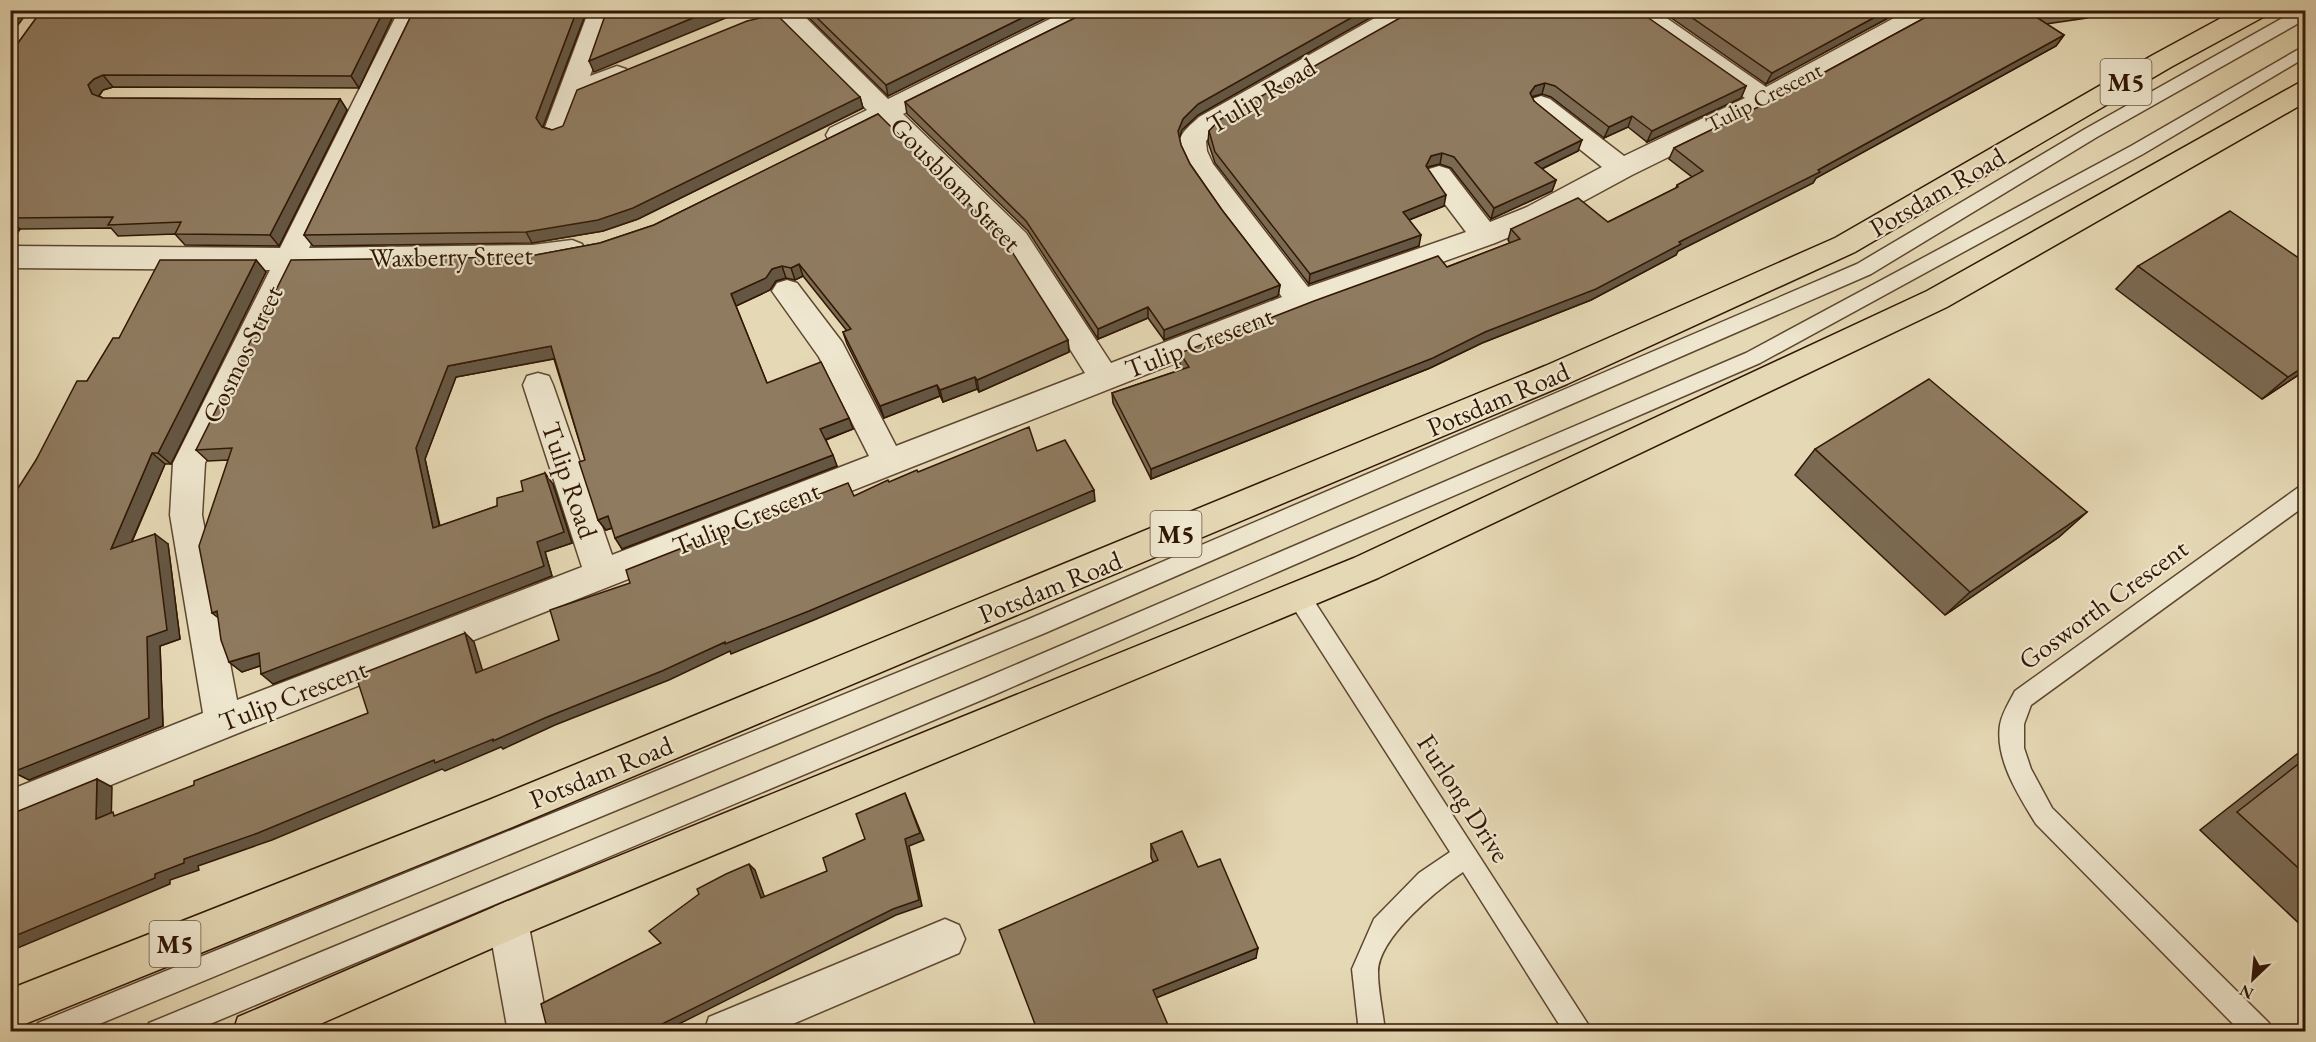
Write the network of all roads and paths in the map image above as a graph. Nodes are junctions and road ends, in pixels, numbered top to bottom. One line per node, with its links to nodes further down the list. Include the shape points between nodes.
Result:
1 (412, 10): 24 (street, Cosmos Street, via 357,99)
2 (602, 10): 13 (street)
3 (1409, 10): 26 (street, Tulip Road, via 1208,123 1193,139 1193,151 1201,168)
4 (1637, 10): 14 (street)
5 (2256, 10): 38 (main road, Potsdam Road / M5, via 1845,245 1556,375 541,797)
6 (2306, 12): 39 (lane, via 2091,133 1864,269 1037,626)
7 (1078, 13): 16 (street)
8 (778, 14): 16 (street, Gousblom Street)
9 (1906, 14): 14 (street, Tulip Crescent)
10 (2306, 50): 40 (lane, via 2137,150 1753,358 988,687)
11 (634, 68): 13 (street)
12 (2306, 90): 32 (main road, via 1937,300)
13 (570, 95): 17 (street)
14 (1765, 99): 19 (street, Tulip Crescent)
15 (1541, 105): 19 (street)
16 (886, 112): 18 (street); 27 (street, Gousblom Street, via 1016,240)
17 (557, 130)
18 (821, 144)
19 (1622, 168): 21 (street, Tulip Crescent, via 1537,214)
20 (1439, 176): 21 (street)
21 (1485, 236): 26 (street, Tulip Crescent)
22 (595, 245): 24 (street, Waxberry Street, via 532,256)
23 (10, 257): 24 (street, Waxberry Street)
24 (289, 259): 33 (street, Cosmos Street, via 189,463 186,515)
25 (787, 291): 29 (street, via 831,350)
26 (1302, 301): 27 (street, Tulip Crescent)
27 (1105, 378): 29 (street, Tulip Crescent)
28 (538, 385): 31 (street, Tulip Road)
29 (888, 462): 31 (street, Tulip Crescent)
30 (2306, 493): 46 (lane, Gosworth Crescent, via 2023,698 2012,724 2014,755 2044,816)
31 (602, 575): 33 (street, Tulip Crescent)
32 (1299, 597): 35 (lane, Furlong Drive); 36 (main road)
33 (224, 722): 34 (street, Tulip Crescent)
34 (10, 807)
35 (1466, 855): 44 (lane, via 1428,882 1383,928 1365,969); 45 (lane, Furlong Drive)
36 (508, 921): 41 (main road); 42 (street)
37 (945, 939): 43 (street)
38 (10, 1010)
39 (47, 1032)
40 (158, 1032)
41 (253, 1032)
42 (529, 1032)
43 (724, 1032)
44 (1372, 1032)
45 (1580, 1032)
46 (2260, 1032)

